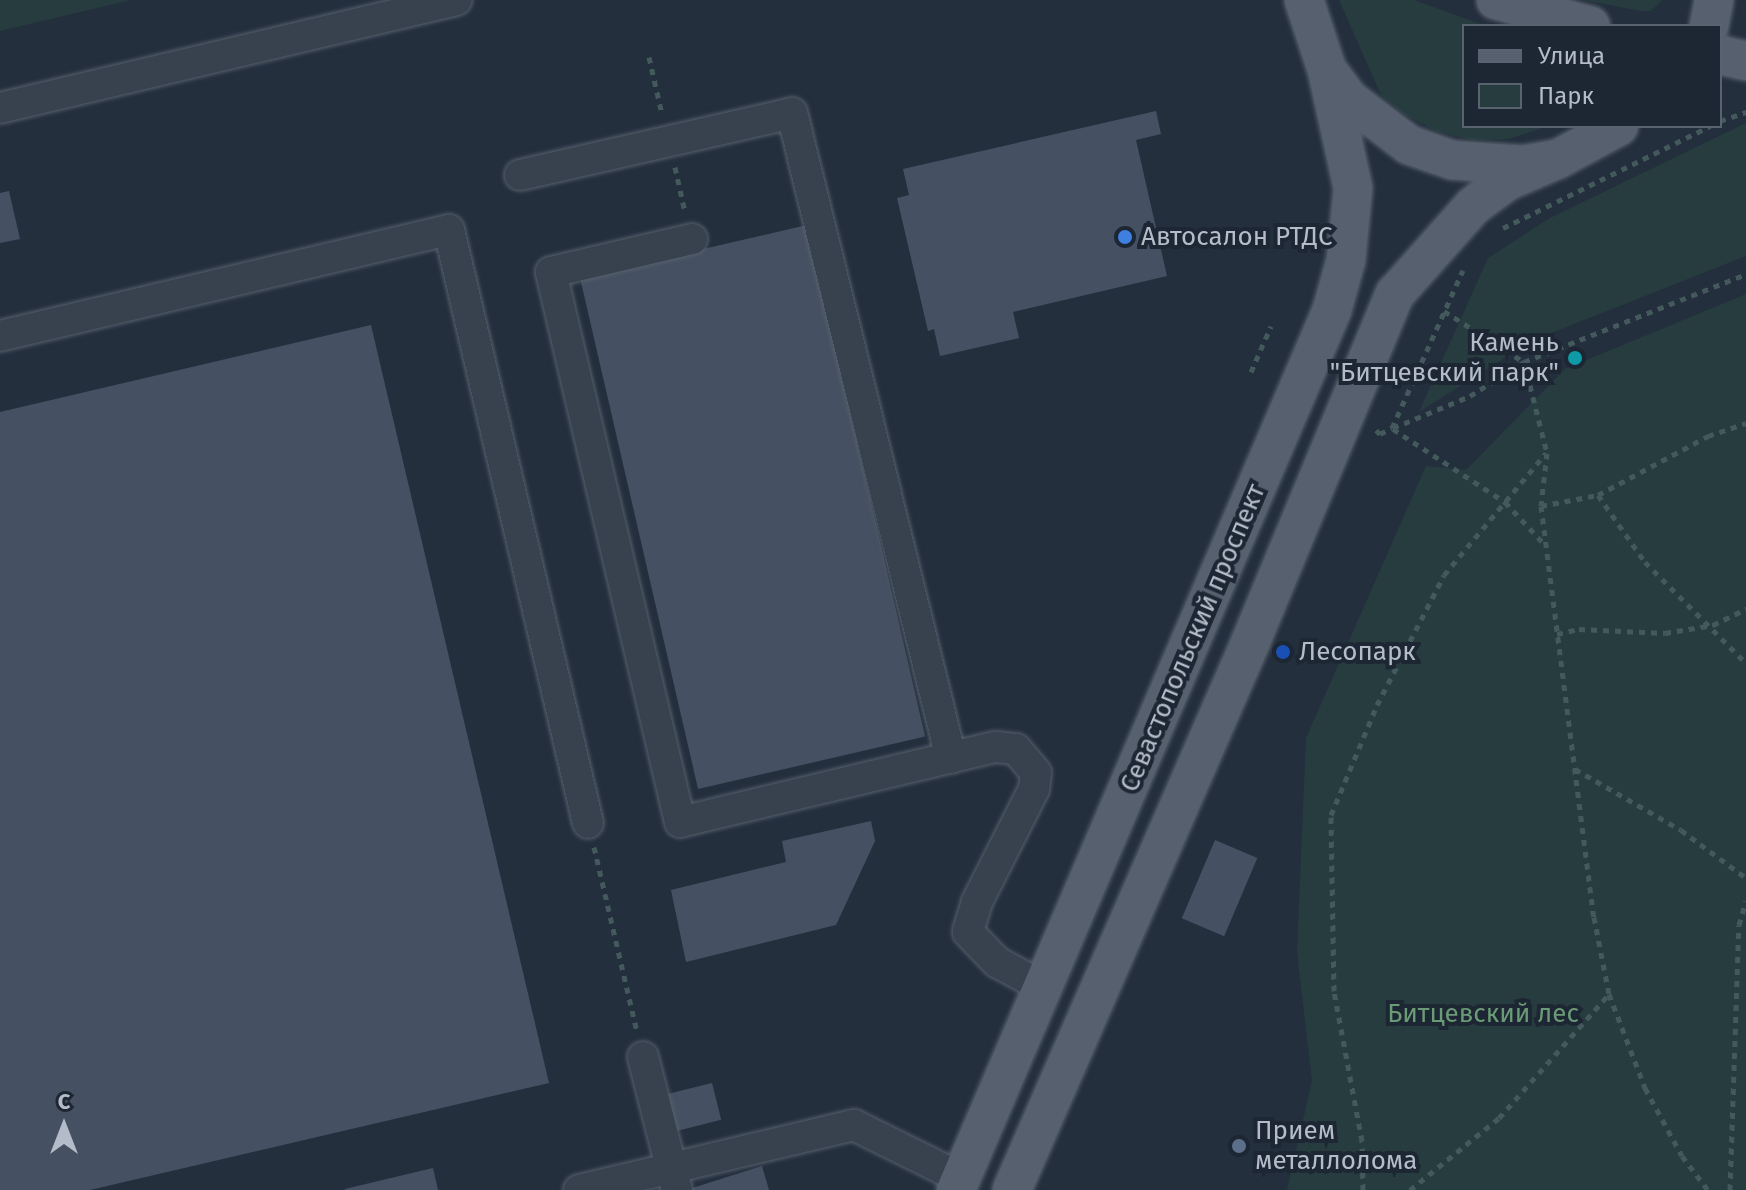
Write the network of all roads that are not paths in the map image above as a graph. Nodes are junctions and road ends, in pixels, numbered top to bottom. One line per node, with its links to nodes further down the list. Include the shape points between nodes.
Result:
1 (456, 0): 10 (lane)
2 (1304, 0): 9 (main road)
3 (1714, 0): 6 (main road)
4 (1507, 4): 5 (main road)
5 (1583, 24)
6 (1709, 24)
7 (1722, 55): 8 (main road)
8 (1746, 61)
9 (1327, 70): 12 (main road, via 1350,100 1409,145 1486,165); 18 (main road, Севастопольский проспект, via 1353,188 1346,260 1332,310)
10 (0, 108)
11 (1615, 128): 12 (main road, Севастопольский проспект)
12 (1558, 159): 23 (main road, Севастопольский проспект, via 1507,181 1473,206 1395,294)
13 (520, 175): 16 (lane, via 792,113)
14 (692, 239): 16 (lane, via 551,272 680,822)
15 (0, 336): 17 (lane, via 449,230)
16 (951, 758): 18 (lane, via 996,747 1016,749 1036,773 1034,789 977,902 968,932 997,962)
17 (588, 823)
18 (1043, 987): 21 (main road, Севастопольский проспект)
19 (643, 1057): 20 (lane)
20 (674, 1179): 21 (lane, via 854,1125); 22 (lane)
21 (958, 1184)
22 (579, 1190)
23 (1012, 1190)

